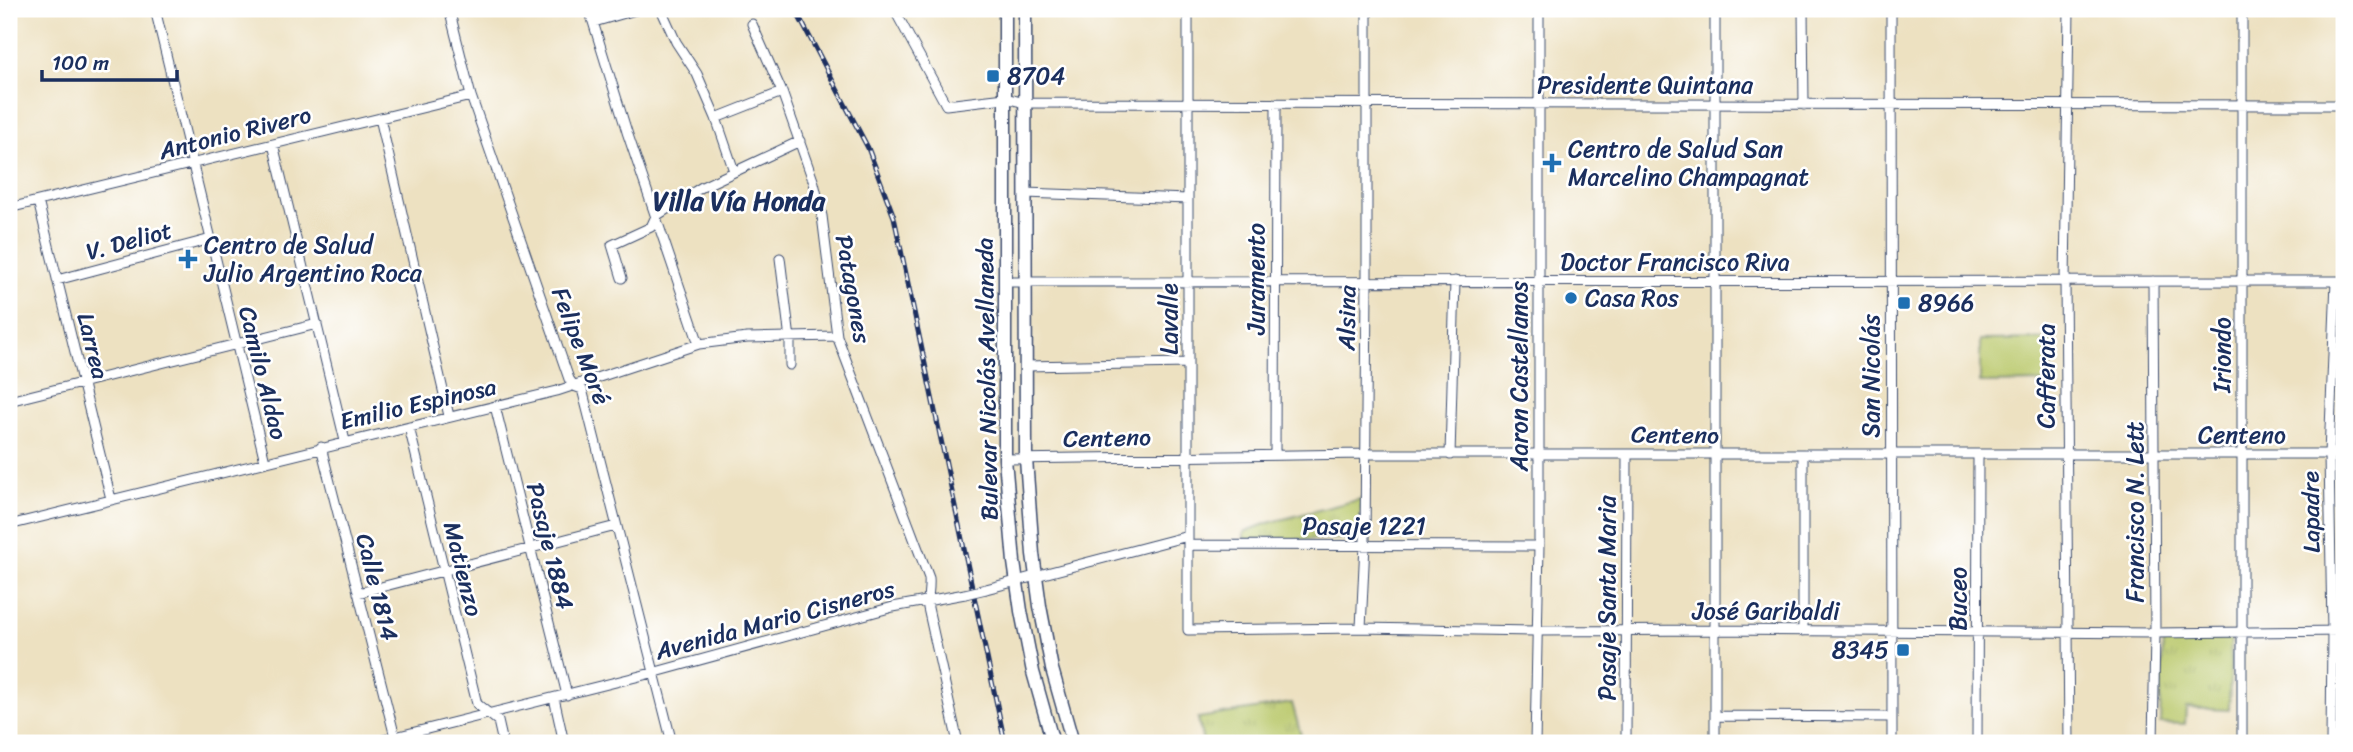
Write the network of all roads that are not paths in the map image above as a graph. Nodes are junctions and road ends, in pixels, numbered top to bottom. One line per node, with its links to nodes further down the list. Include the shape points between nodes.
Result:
1 (155, 9): 37 (street, Camilo Aldao)
2 (449, 9): 20 (street, Felipe Moré)
3 (590, 9): 17 (street)
4 (639, 9): 17 (street)
5 (661, 9): 34 (street)
6 (894, 9): 21 (street, Presidente Quintana, via 946,106)
7 (1005, 9): 21 (main road, Bulevar Nicolás Avellaneda)
8 (1025, 9): 22 (main road, Bulevar Nicolás Avellaneda)
9 (1188, 9): 23 (street, Lavalle)
10 (1367, 9): 25 (street, Alsina)
11 (1539, 9): 26 (street, Aaron Castellanos)
12 (1716, 9): 27 (street)
13 (1803, 9): 28 (street)
14 (1891, 9): 29 (street, San Nicolás)
15 (2070, 9): 30 (street, Cafferata)
16 (2242, 9): 31 (street, Iriondo)
17 (594, 22): 43 (street)
18 (752, 24): 19 (street, Patagones)
19 (782, 92): 34 (street); 35 (street, Patagones)
20 (471, 96): 33 (street, Antonio Rivero); 70 (street, Felipe Moré)
21 (1005, 99): 22 (street, Presidente Quintana); 56 (main road, Bulevar Nicolás Avellaneda)
22 (1025, 103): 23 (street, Presidente Quintana); 39 (main road, Bulevar Nicolás Avellaneda)
23 (1188, 103): 24 (street, Presidente Quintana); 40 (street, Lavalle)
24 (1276, 104): 25 (street, Presidente Quintana); 59 (street, Juramento)
25 (1367, 104): 26 (street, Presidente Quintana); 60 (street, Alsina)
26 (1539, 104): 27 (street, Presidente Quintana); 50 (street, Aaron Castellanos)
27 (1715, 104): 28 (street, Presidente Quintana); 48 (street)
28 (1804, 105): 29 (street, Presidente Quintana)
29 (1890, 105): 30 (street, Presidente Quintana); 51 (street, San Nicolás)
30 (2069, 105): 31 (street, Presidente Quintana); 52 (street, Cafferata)
31 (2242, 105): 32 (street, Presidente Quintana); 54 (street, Iriondo)
32 (2344, 105)
33 (380, 118): 36 (street, Antonio Rivero); 73 (street)
34 (716, 118): 38 (street)
35 (800, 141): 38 (street); 62 (street, Patagones, via 822,216)
36 (273, 144): 37 (street, Antonio Rivero); 61 (street)
37 (192, 163): 41 (street, Antonio Rivero); 44 (street, Camilo Aldao)
38 (734, 171): 43 (street)
39 (1025, 194): 40 (street); 57 (main road, Bulevar Nicolás Avellaneda)
40 (1188, 199): 58 (street, Lavalle)
41 (38, 201): 42 (street, Antonio Rivero); 47 (street, Larrea)
42 (9, 208)
43 (656, 216): 46 (street, via 651,226 612,244); 65 (street)
44 (211, 239): 47 (street, V. Deliot); 64 (street, Camilo Aldao)
45 (780, 258): 63 (street)
46 (622, 278)
47 (57, 280): 69 (street, Larrea)
48 (1715, 280): 50 (street, Doctor Francisco Riva); 51 (street, Doctor Francisco Riva); 87 (street)
49 (1455, 281): 50 (street, Doctor Francisco Riva); 60 (street, Doctor Francisco Riva); 86 (street)
50 (1539, 281): 78 (street, Aaron Castellanos)
51 (1891, 281): 52 (street, Doctor Francisco Riva); 89 (street, San Nicolás)
52 (2065, 281): 53 (street, Doctor Francisco Riva); 80 (street, Cafferata)
53 (2153, 281): 54 (street, Doctor Francisco Riva); 91 (street, Francisco N. Lett)
54 (2242, 281): 55 (street, Doctor Francisco Riva); 81 (street, Iriondo)
55 (2340, 281): 82 (street, Lapadre)
56 (1005, 282): 57 (street, Doctor Francisco Riva); 92 (main road, Bulevar Nicolás Avellaneda)
57 (1025, 282): 58 (street, Doctor Francisco Riva); 68 (main road, Bulevar Nicolás Avellaneda)
58 (1188, 282): 59 (street, Doctor Francisco Riva); 66 (street, Lavalle)
59 (1274, 282): 60 (street, Doctor Francisco Riva); 85 (street, Juramento)
60 (1367, 282): 77 (street, Alsina)
61 (317, 324): 64 (street); 75 (street)
62 (837, 336): 63 (street, Emilio Espinosa); 106 (street, Patagones, via 929,578)
63 (790, 339): 65 (street, Emilio Espinosa); 67 (street)
64 (236, 344): 69 (street); 94 (street, Camilo Aldao)
65 (699, 344): 70 (street, Emilio Espinosa)
66 (1188, 363): 68 (street); 84 (street, Lavalle)
67 (790, 365)
68 (1026, 366): 93 (main road, Bulevar Nicolás Avellaneda)
69 (82, 383): 71 (street); 95 (street, Larrea)
70 (574, 386): 72 (street, Emilio Espinosa); 97 (street, Felipe Moré, via 582,389)
71 (9, 401)
72 (495, 406): 73 (street, Emilio Espinosa); 101 (street, Pasaje 1884)
73 (449, 416): 74 (street, Emilio Espinosa)
74 (409, 427): 75 (street, Emilio Espinosa); 102 (street, Matienzo)
75 (345, 441): 76 (street, Emilio Espinosa)
76 (321, 447): 94 (street, Emilio Espinosa); 105 (street, Calle 1814)
77 (1364, 454): 85 (street, Centeno); 86 (street, Centeno); 99 (street, Alsina)
78 (1538, 454): 79 (street, Centeno); 86 (street, Centeno); 100 (street, Aaron Castellanos)
79 (1627, 454): 87 (street, Centeno); 111 (street, Pasaje Santa Maria)
80 (2066, 454): 90 (street, Centeno); 91 (street, Centeno); 118 (street, Cafferata)
81 (2241, 454): 82 (street, Centeno); 91 (street, Centeno); 114 (street, Iriondo)
82 (2329, 454): 83 (street, Centeno); 115 (street, Lapadre)
83 (2344, 454)
84 (1188, 455): 85 (street, Centeno); 93 (street, Centeno); 98 (street, Lavalle)
85 (1275, 455)
86 (1450, 455)
87 (1714, 455): 88 (street, Centeno); 109 (street)
88 (1803, 455): 89 (street, Centeno); 112 (street)
89 (1891, 455): 90 (street, Centeno); 113 (street, San Nicolás)
90 (1978, 455): 117 (street, Buceo)
91 (2154, 455): 119 (street, Francisco N. Lett)
92 (1005, 459): 93 (street, Centeno); 104 (main road, Bulevar Nicolás Avellaneda)
93 (1026, 459): 103 (main road, Bulevar Nicolás Avellaneda)
94 (265, 461): 95 (street, Emilio Espinosa)
95 (110, 499): 96 (street, Emilio Espinosa)
96 (9, 525)
97 (615, 526): 101 (street); 120 (street, Felipe Moré)
98 (1188, 540): 99 (street, Pasaje 1221); 103 (street, Avenida Mario Cisneros); 108 (street, Lavalle)
99 (1365, 544): 100 (street, Pasaje 1221); 107 (street, Alsina)
100 (1539, 546): 110 (street, Aaron Castellanos)
101 (530, 548): 102 (street); 121 (street, Pasaje 1884)
102 (444, 570): 105 (street); 123 (street, Matienzo, via 477,704)
103 (1035, 575): 104 (street, Avenida Mario Cisneros); 135 (main road, Bulevar Nicolás Avellaneda, via 1052,669)
104 (1016, 580): 106 (street, Avenida Mario Cisneros, bridge); 134 (main road, Bulevar Nicolás Avellaneda)
105 (358, 593): 127 (street, Calle 1814)
106 (927, 600): 120 (street, Avenida Mario Cisneros); 133 (street, Patagones)
107 (1361, 628): 108 (street, José Garibaldi); 110 (street, José Garibaldi)
108 (1188, 630)
109 (1714, 630): 111 (street, José Garibaldi); 112 (street, José Garibaldi); 124 (street)
110 (1536, 631): 111 (street, José Garibaldi); 136 (street, Aaron Castellanos)
111 (1627, 631): 137 (street, Pasaje Santa Maria)
112 (1803, 631): 113 (street, José Garibaldi)
113 (1892, 631): 117 (street, José Garibaldi); 125 (street, San Nicolás)
114 (2242, 631): 115 (street, José Garibaldi); 119 (street, José Garibaldi); 143 (street, Iriondo)
115 (2332, 631): 116 (street, José Garibaldi); 144 (street, Lapadre)
116 (2344, 631)
117 (1978, 632): 118 (street, José Garibaldi); 140 (street, Buceo)
118 (2069, 632): 119 (street, José Garibaldi); 141 (street, Cafferata)
119 (2155, 633): 142 (street, Francisco N. Lett)
120 (656, 672): 121 (street, Avenida Mario Cisneros); 132 (street, Felipe Moré)
121 (566, 695): 122 (street, Avenida Mario Cisneros)
122 (554, 698): 123 (street, Avenida Mario Cisneros); 131 (street)
123 (490, 714): 126 (street, Avenida Mario Cisneros); 130 (street, Matienzo, via 498,721)
124 (1715, 716): 125 (street); 138 (street)
125 (1892, 716): 139 (street, San Nicolás)
126 (415, 733): 127 (street, Avenida Mario Cisneros); 129 (street)
127 (395, 737): 128 (street, Avenida Mario Cisneros)
128 (371, 743)
129 (417, 743)
130 (503, 743)
131 (564, 743)
132 (672, 743)
133 (958, 743)
134 (1053, 743)
135 (1073, 743)
136 (1535, 743)
137 (1626, 743)
138 (1715, 743)
139 (1892, 743)
140 (1977, 743)
141 (2069, 743)
142 (2153, 743)
143 (2242, 743)
144 (2331, 743)

